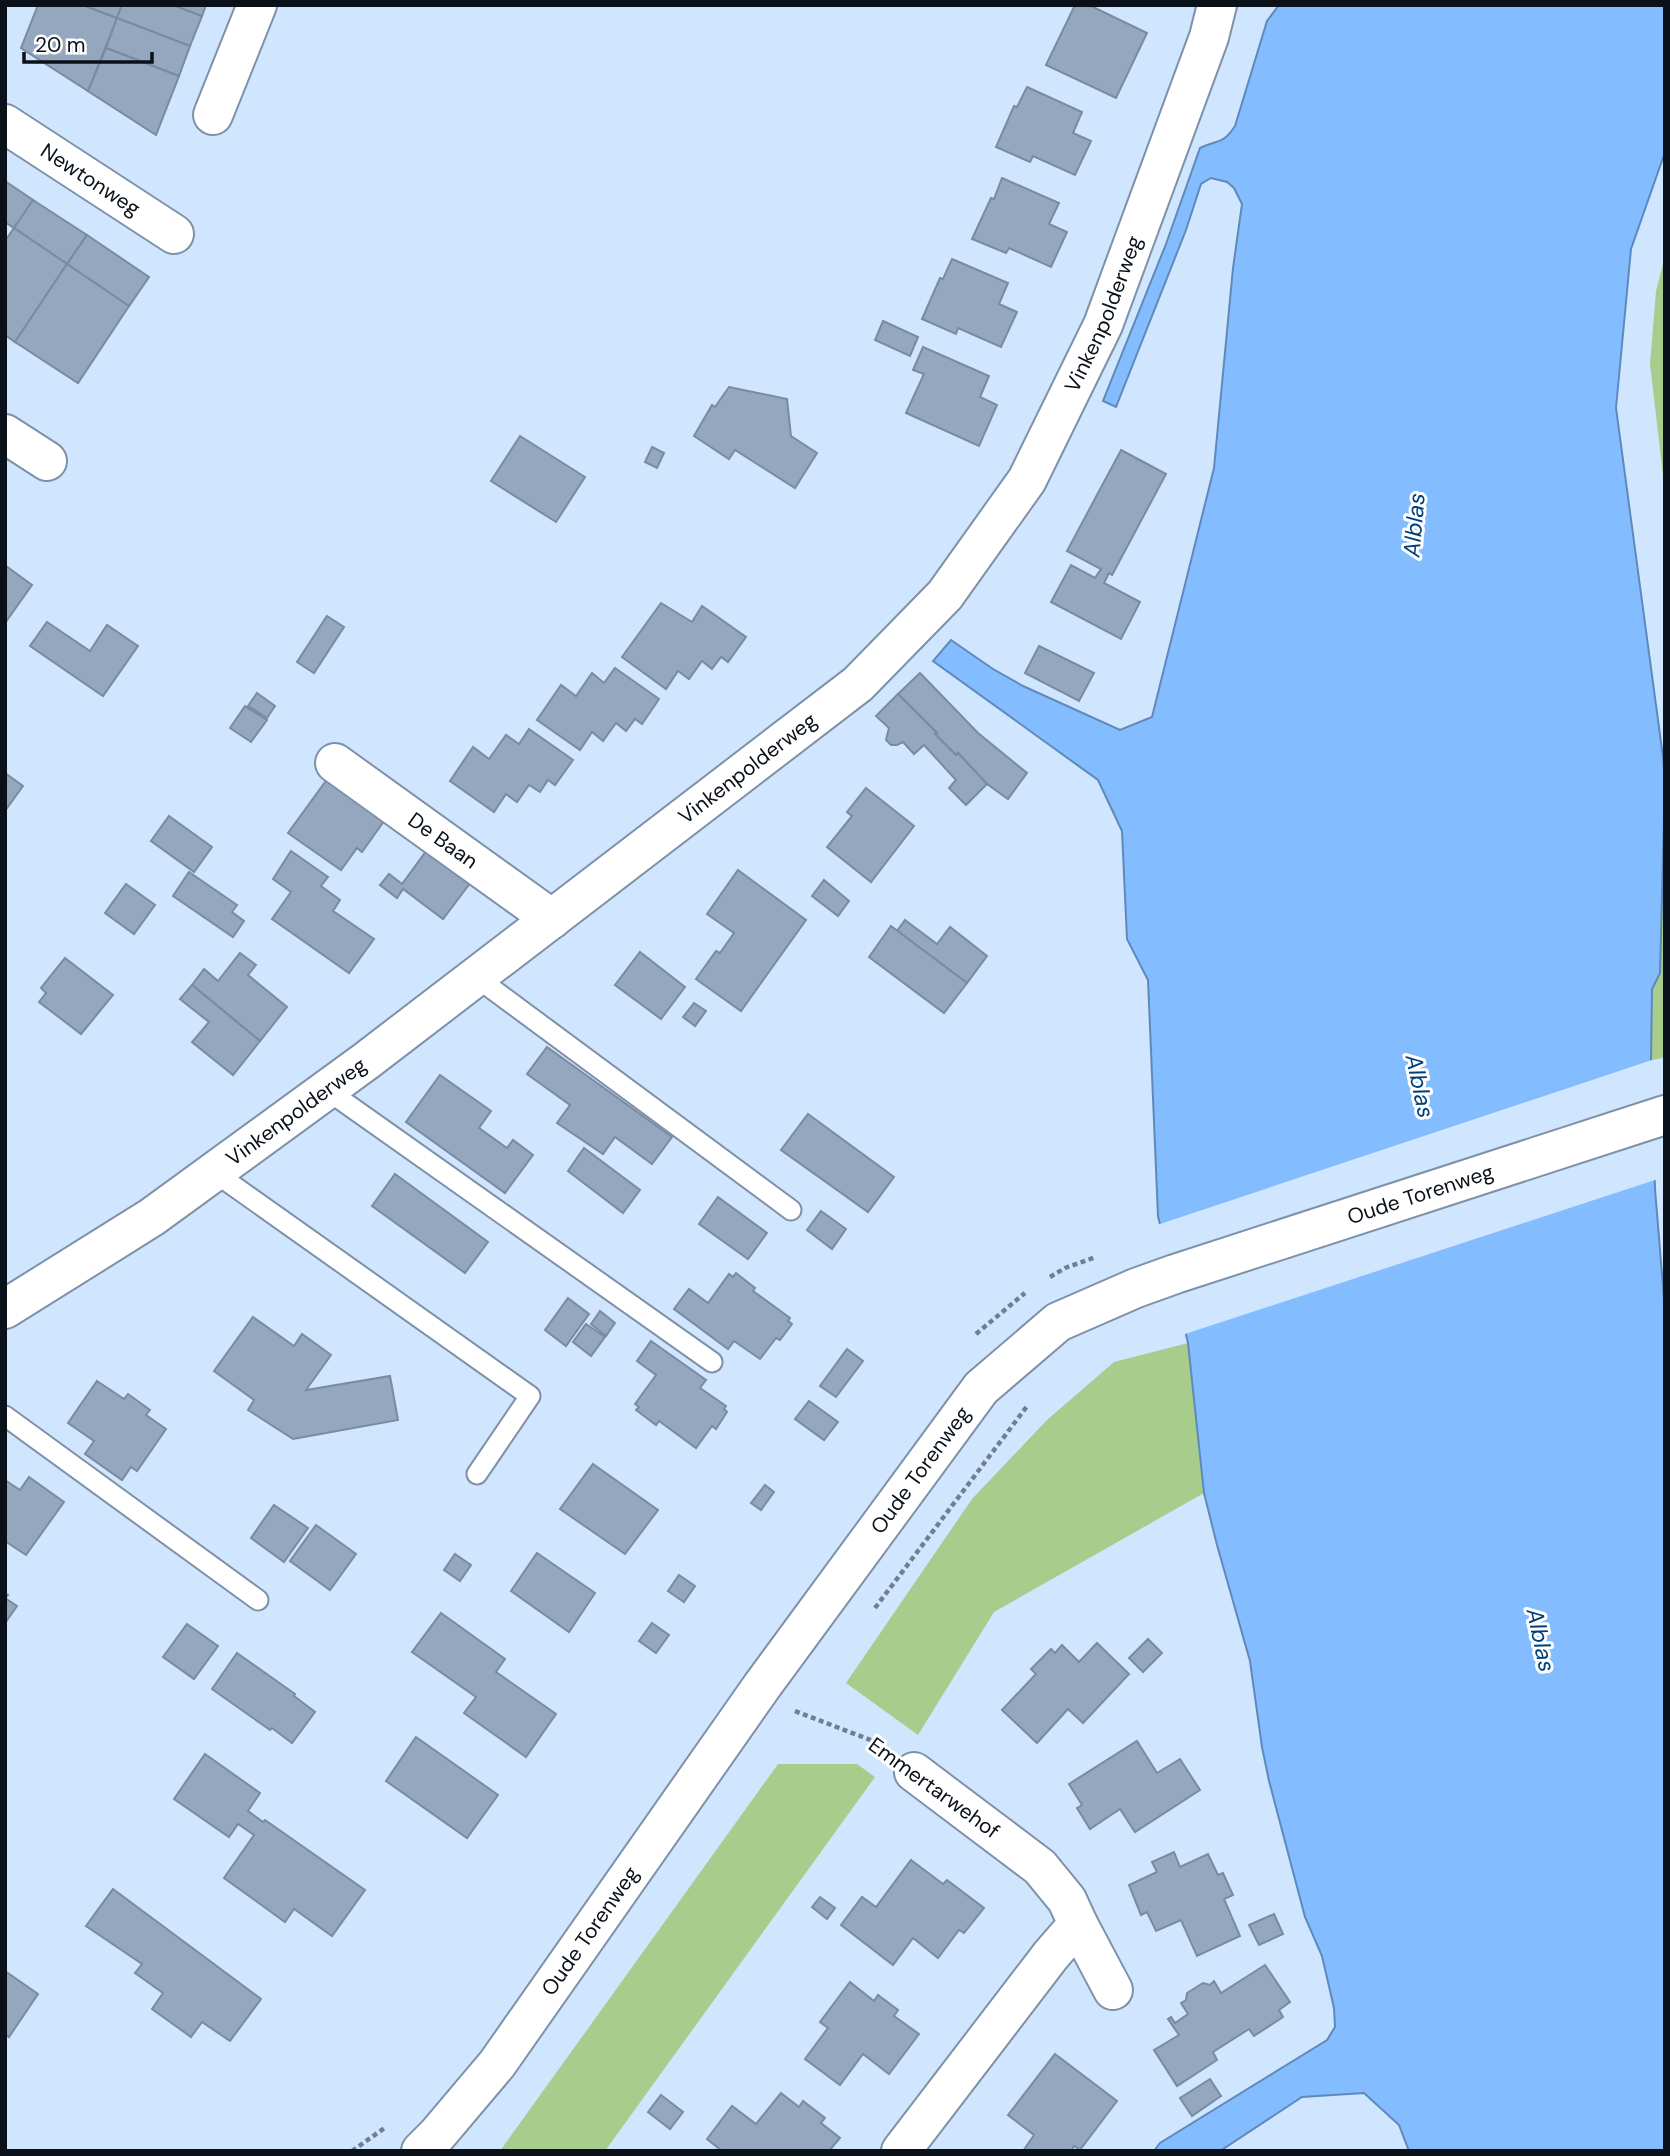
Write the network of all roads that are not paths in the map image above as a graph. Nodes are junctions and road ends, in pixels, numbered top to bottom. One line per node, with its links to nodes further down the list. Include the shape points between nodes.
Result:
1 (257, 5): 3 (street)
2 (1217, 5): 9 (street, Vinkenpolderweg, via 1103,325 1027,480 945,595 858,684)
3 (214, 115)
4 (5, 124): 5 (street, Newtonweg)
5 (174, 234)
6 (5, 434): 7 (street)
7 (47, 461)
8 (335, 763): 9 (street, De Baan)
9 (542, 912): 10 (street, Vinkenpolderweg)
10 (476, 977): 11 (street, Vinkenpolderweg); 14 (lane)
11 (327, 1090): 13 (street, Vinkenpolderweg); 16 (lane)
12 (1665, 1115): 23 (street, Oude Torenweg, via 1136,1287 1058,1322 981,1388 762,1686 497,2064)
13 (214, 1172): 15 (street, Vinkenpolderweg, via 152,1217); 18 (lane, via 530,1396)
14 (791, 1210)
15 (5, 1309)
16 (712, 1362)
17 (5, 1416): 19 (lane)
18 (477, 1474)
19 (258, 1601)
20 (914, 1772): 21 (street, Emmertarwehof, via 1041,1867 1067,1900)
21 (1078, 1924): 22 (street, Emmertarwehof); 24 (street)
22 (1113, 1990)
23 (421, 2151)
24 (901, 2151)

